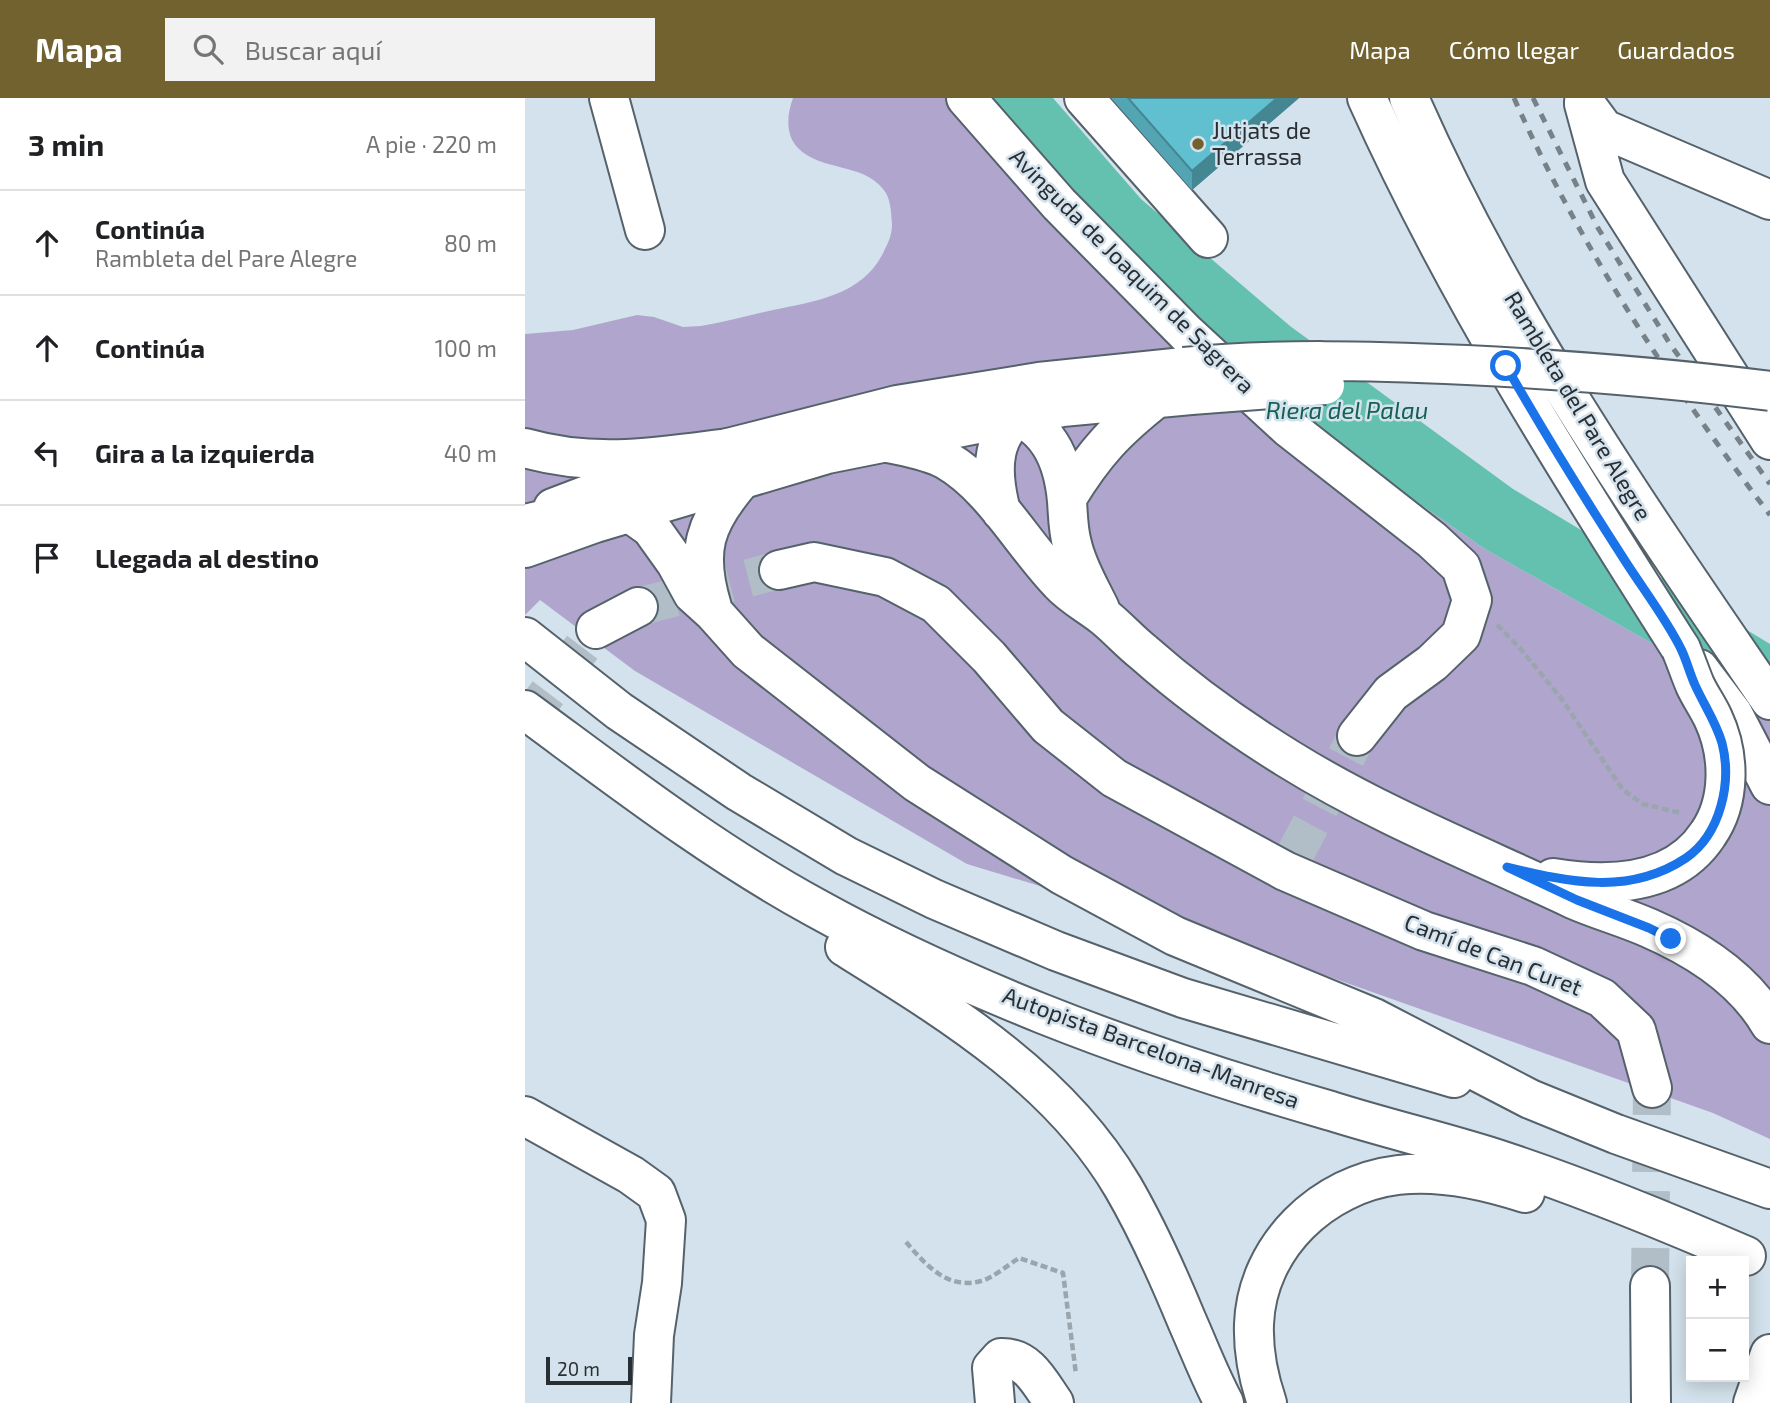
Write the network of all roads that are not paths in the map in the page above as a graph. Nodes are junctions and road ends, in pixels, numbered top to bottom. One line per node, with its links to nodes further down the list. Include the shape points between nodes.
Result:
1 (609, 98): 8 (main road)
2 (965, 98): 34 (main road, Avinguda de Joaquim de Sagrera, via 1059,204 1186,333 1289,428 1461,567 1472,600 1461,635 1391,693)
3 (1084, 98): 9 (main road)
4 (1367, 98): 31 (main road, Rambleta del Pare Alegre, via 1466,297)
5 (1409, 98): 32 (main road, Rambleta del Pare Alegre, via 1516,308 1604,456)
6 (1589, 100): 7 (main road, via 1604,130); 16 (main road, via 1605,181)
7 (1770, 200)
8 (645, 230)
9 (1208, 238)
10 (1099, 376): 11 (main road); 13 (main road); 15 (main road)
11 (1178, 387): 12 (main road, bridge, via 1242,362 1303,360 1614,373); 14 (main road, bridge, via 1535,385 1611,389); 15 (main road); 20 (main road, via 1109,439)
12 (1770, 391)
13 (897, 405): 15 (main road, via 988,407); 19 (main road)
14 (1770, 409)
15 (1018, 414): 17 (main road); 20 (main road, via 1044,433 1056,454); 21 (main road, via 998,443 994,466)
16 (1770, 440)
17 (884, 442): 19 (main road, via 827,454); 21 (main road, via 944,459)
18 (525, 449): 19 (main road, via 619,461)
19 (735, 464): 22 (main road); 23 (main road, via 645,473); 27 (main road, via 703,556 703,578)
20 (1067, 498): 28 (main road, via 1076,560)
21 (1001, 511): 28 (main road, via 1061,585)
22 (630, 513): 23 (main road, via 597,508); 24 (main road); 27 (main road, via 651,528 693,594)
23 (525, 522)
24 (525, 548)
25 (779, 570): 39 (main road, Camí de Can Curet, via 814,562 885,577 936,604 1048,726 1114,778 1424,931 1533,966 1602,998 1636,1030)
26 (638, 607): 29 (main road)
27 (714, 613): 40 (main road, via 748,651 906,775 1062,875 1175,936 1374,1018)
28 (1104, 617): 37 (main road, via 1186,688 1285,757 1390,814)
29 (596, 629)
30 (525, 637): 40 (main road, via 619,711 739,792 846,856 934,899 1183,998)
31 (1681, 649): 35 (main road, via 1733,713); 37 (main road, bridge, via 1714,720 1724,757 1723,800 1713,826 1696,824 1692,853 1650,877 1625,882 1555,879)
32 (1770, 700)
33 (525, 710): 36 (main road, Autopista Barcelona-Manresa)
34 (1357, 736)
35 (1770, 785)
36 (723, 851): 43 (main road, Autopista Barcelona-Manresa, via 815,908 1042,1014 1329,1111 1493,1158 1635,1208); 49 (main road, via 794,915 983,1037 1021,1066 1067,1113 1107,1164 1142,1222)
37 (1507, 867): 38 (main road, via 1694,951 1734,981)
38 (1770, 1024)
39 (1652, 1088)
40 (1530, 1099): 42 (main road)
41 (525, 1116): 48 (main road, via 656,1193 666,1220)
42 (1762, 1185)
43 (1758, 1262): 50 (main road, via 1497,1185 1425,1174 1375,1179 1315,1208 1286,1236 1273,1257 1254,1321 1256,1364)
44 (1650, 1286): 51 (main road)
45 (1770, 1353): 52 (main road)
46 (994, 1386): 47 (main road, via 1001,1358 1014,1358)
47 (1066, 1390)
48 (651, 1403)
49 (1224, 1403)
50 (1267, 1403)
51 (1651, 1403)
52 (1753, 1403)

